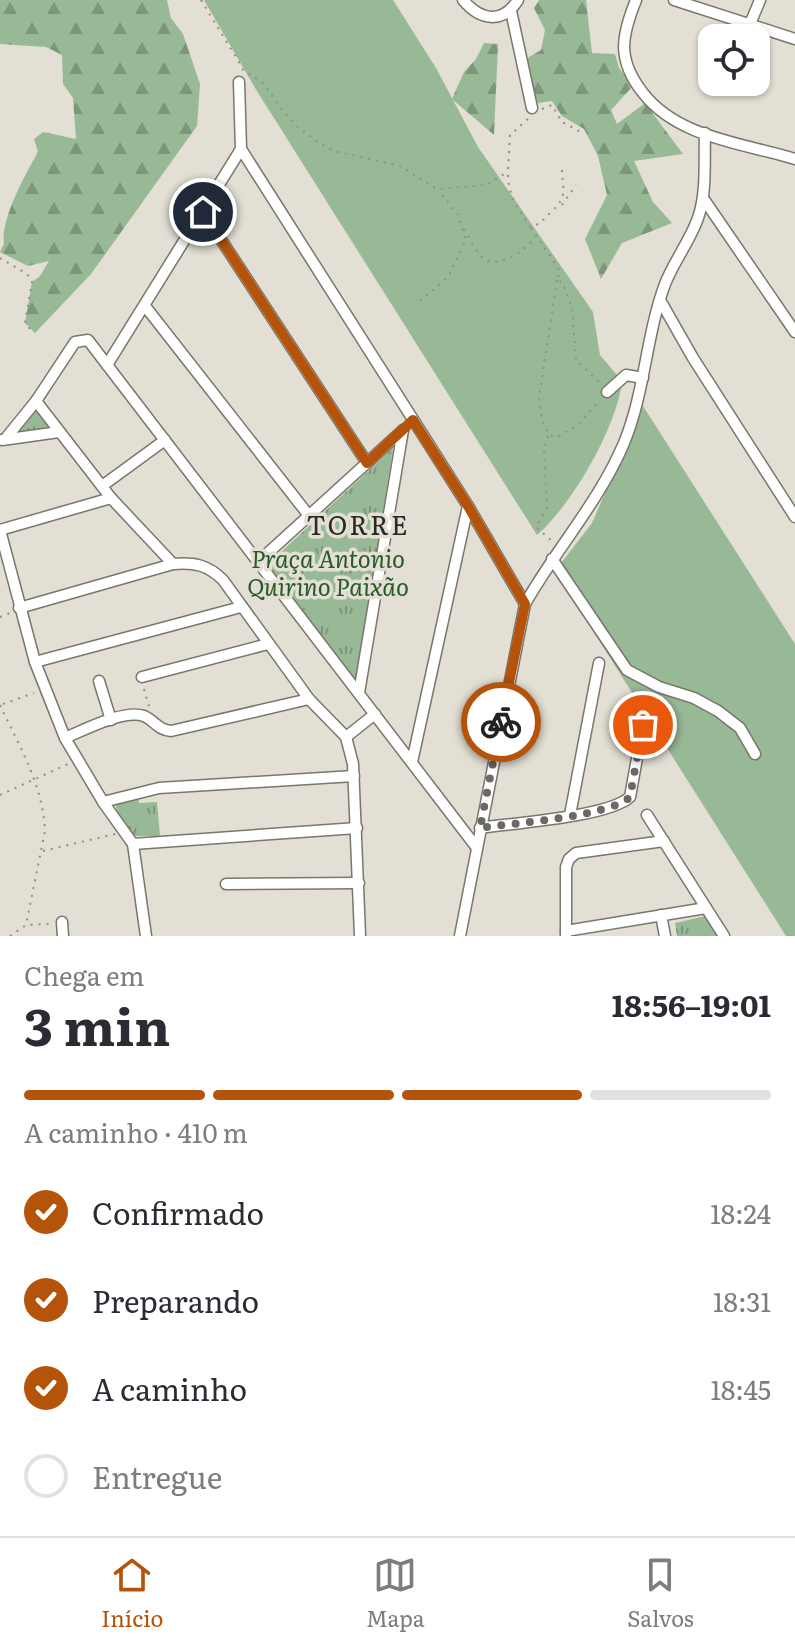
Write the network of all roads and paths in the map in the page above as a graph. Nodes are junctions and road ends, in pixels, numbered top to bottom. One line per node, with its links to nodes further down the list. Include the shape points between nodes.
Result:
1 (201, 0): 20 (path, via 242,69 264,84 309,135 334,151 400,166)
2 (463, 0): 7 (street, via 484,16)
3 (518, 0): 7 (street)
4 (636, 0): 14 (street, via 623,46 626,70 657,109)
5 (674, 0): 8 (street)
6 (760, 0): 8 (street)
7 (511, 11): 12 (street)
8 (750, 24)
9 (770, 31): 10 (street)
10 (795, 39)
11 (239, 82): 15 (street)
12 (532, 108)
13 (583, 133): 18 (path, via 562,122 552,105 534,112 510,135)
14 (705, 133): 16 (street); 21 (street)
15 (241, 149): 23 (street); 38 (street)
16 (795, 159)
17 (562, 167): 22 (path)
18 (507, 172): 20 (path, via 487,185); 25 (path, via 509,193)
19 (576, 185): 22 (path)
20 (437, 189): 24 (path)
21 (703, 198): 29 (street); 33 (street)
22 (561, 205): 25 (path)
23 (203, 212): 31 (street); 44 (street)
24 (461, 224): 26 (path, via 491,262 521,254); 30 (path, via 466,240 448,277)
25 (530, 227): 26 (path)
26 (536, 237): 28 (path, via 560,271)
27 (0, 258): 32 (path, via 32,282 25,323)
28 (557, 280): 36 (path, via 572,307 576,360); 41 (path, via 539,398)
29 (660, 300): 35 (street); 49 (street)
30 (420, 301)
31 (145, 306): 34 (street); 48 (street)
32 (30, 329)
33 (795, 332)
34 (107, 365): 37 (street, via 88,340 78,340); 43 (street)
35 (643, 378): 36 (street, via 626,375); 51 (street, via 634,416 602,489)
36 (608, 390): 41 (path, via 578,425 557,437)
37 (36, 401): 40 (street); 42 (street)
38 (413, 420): 39 (street); 47 (street)
39 (403, 430): 44 (street); 64 (street)
40 (59, 432): 42 (street); 45 (street)
41 (549, 435): 51 (path, via 544,449 547,508 536,527)
42 (3, 440)
43 (165, 440): 45 (street); 53 (street)
44 (367, 463): 48 (street)
45 (102, 486): 46 (street)
46 (111, 498): 50 (street); 54 (street)
47 (468, 506): 55 (street); 75 (street)
48 (310, 517): 53 (street)
49 (795, 517)
50 (0, 530): 57 (street)
51 (560, 549): 52 (street)
52 (552, 559): 55 (street); 73 (street, via 627,670 718,711 740,728)
53 (258, 562): 64 (street)
54 (173, 564): 56 (street, via 213,569); 57 (street)
55 (525, 604): 83 (street)
56 (241, 607): 58 (street); 59 (street)
57 (19, 608): 59 (street)
58 (268, 644): 61 (street); 65 (street)
59 (35, 662): 63 (street)
60 (599, 663): 80 (street)
61 (142, 677): 68 (path)
62 (99, 681): 69 (street)
63 (46, 688): 66 (path); 72 (street)
64 (359, 693): 67 (street)
65 (309, 699): 68 (street, via 171,731); 71 (street)
66 (0, 704): 77 (path)
67 (375, 714): 71 (street); 75 (street)
68 (149, 719): 69 (street, via 129,715)
69 (111, 720): 72 (street)
70 (643, 725): 80 (street, via 630,797 613,807)
71 (346, 737): 76 (street)
72 (65, 738): 74 (street)
73 (755, 754)
74 (77, 761): 77 (path); 79 (street)
75 (412, 762): 87 (street)
76 (354, 776): 79 (street, via 159,788); 82 (street)
77 (35, 778): 78 (path); 88 (path, via 45,817)
78 (0, 795)
79 (103, 802): 84 (street)
80 (570, 815): 83 (street)
81 (647, 815): 85 (street)
82 (357, 828): 86 (street); 89 (street)
83 (480, 828): 87 (street)
84 (125, 832): 86 (street); 88 (path)
85 (664, 841): 91 (street); 95 (street, via 576,853 569,859)
86 (133, 844): 98 (street)
87 (477, 848): 100 (street)
88 (42, 851): 94 (path)
89 (359, 883): 90 (street); 99 (street)
90 (226, 884)
91 (706, 908): 92 (street); 102 (street)
92 (661, 915): 95 (street); 101 (street)
93 (62, 922): 94 (path); 97 (street)
94 (26, 925): 96 (path)
95 (566, 933)
96 (12, 934)
97 (63, 936)
98 (146, 936)
99 (360, 936)
100 (460, 936)
101 (665, 936)
102 (724, 936)

